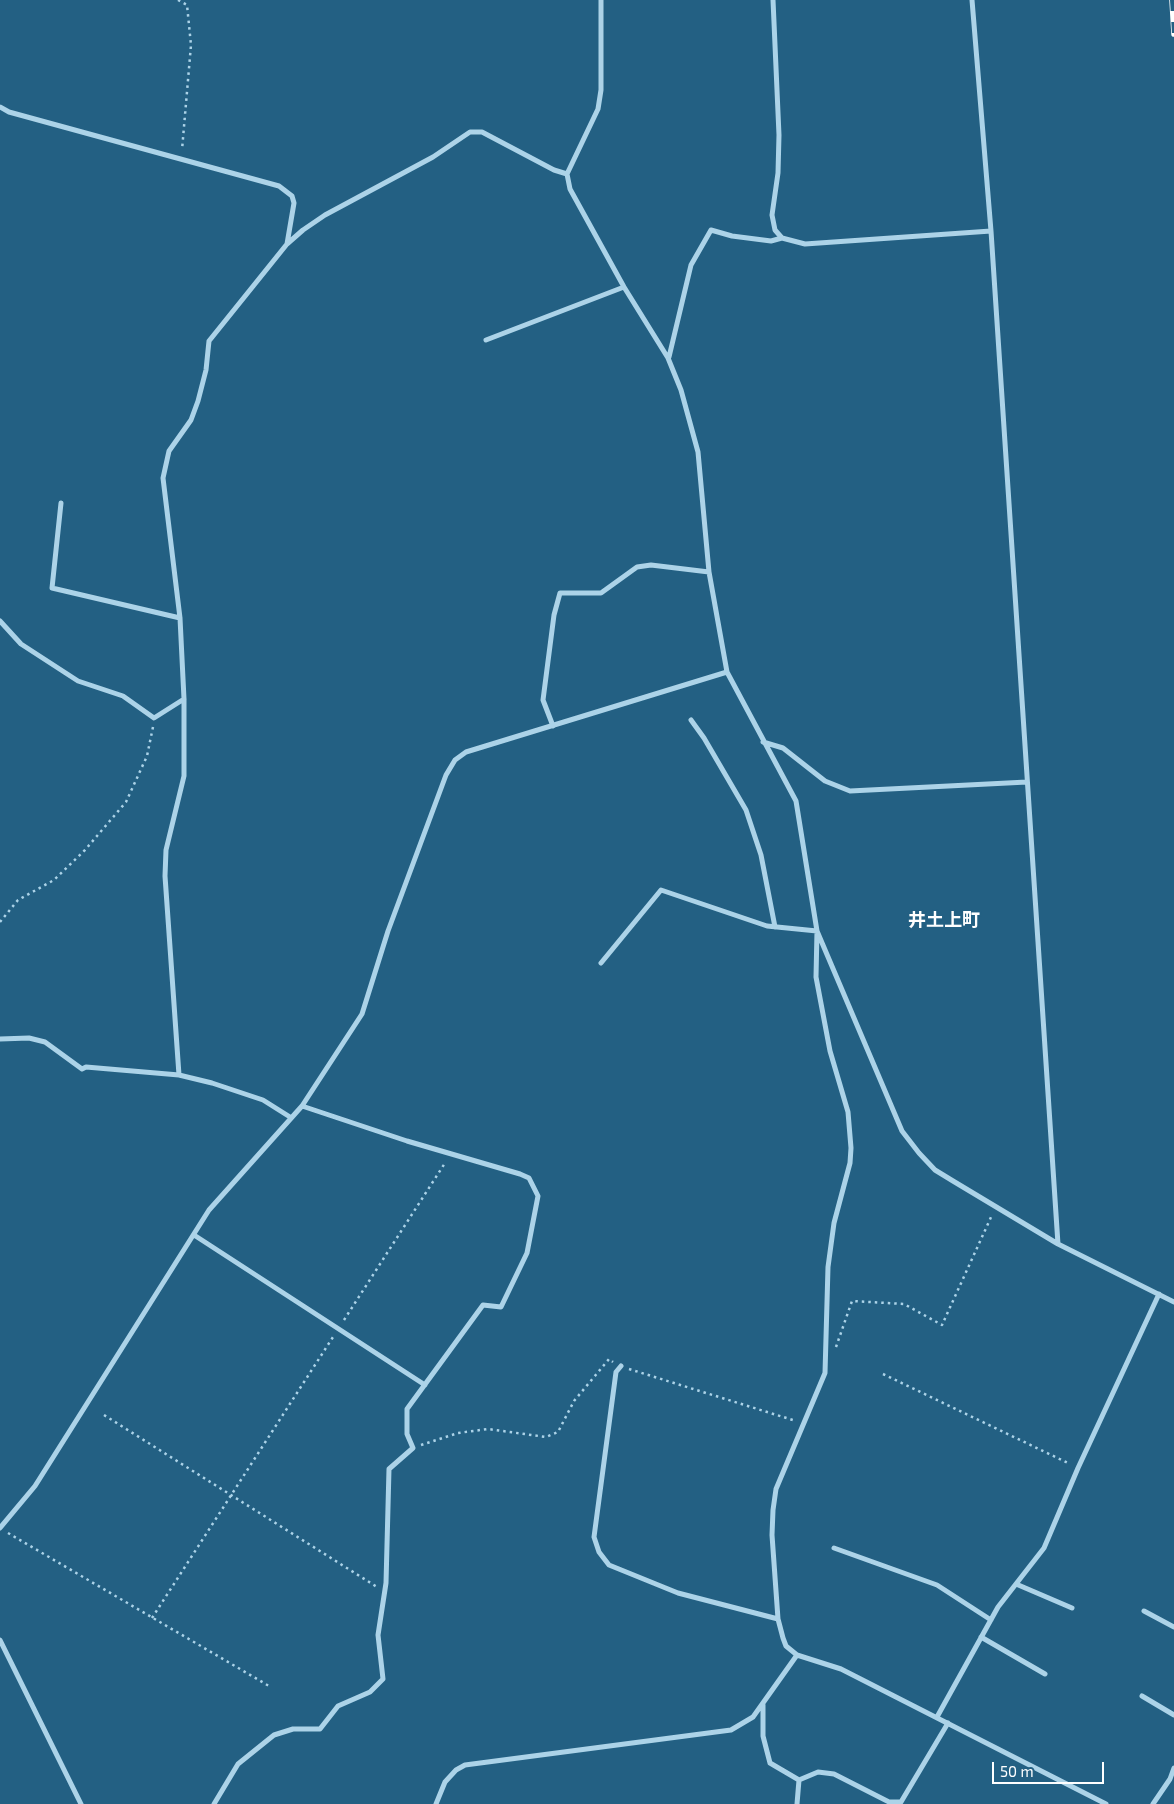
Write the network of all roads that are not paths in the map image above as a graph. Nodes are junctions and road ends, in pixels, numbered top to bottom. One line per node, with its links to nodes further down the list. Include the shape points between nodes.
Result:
1 (601, 0): 5 (street, via 598,109)
2 (773, 0): 7 (street, via 779,136 772,215 775,230)
3 (972, 0): 6 (street)
4 (0, 107): 8 (street, via 279,186 288,191 294,202)
5 (567, 174): 8 (street, via 482,132 470,132 433,157 325,215); 9 (street, via 570,190)
6 (991, 231): 7 (street, via 805,244); 21 (street)
7 (782, 238): 11 (street, via 771,241 711,230 691,265)
8 (287, 244): 14 (street, via 210,341 206,370 191,420 169,450 164,463 163,478)
9 (624, 287): 10 (street); 11 (street)
10 (486, 340)
11 (668, 358): 13 (street, via 681,390 698,452)
12 (61, 504): 14 (street, via 52,588)
13 (709, 572): 16 (street); 19 (street, via 652,565 637,567 601,593 560,593 543,700)
14 (180, 618): 17 (street)
15 (0, 621): 17 (street, via 21,644 78,681 123,696 154,718)
16 (727, 672): 19 (street); 20 (street)
17 (184, 699): 26 (street, via 184,776 166,850 164,876)
18 (691, 720): 22 (street, via 746,810 762,854)
19 (553, 726): 27 (street, via 466,752 455,760 446,775 401,894 362,1014)
20 (763, 742): 21 (street, via 783,748 825,781 850,791); 23 (street, via 796,801)
21 (1027, 782): 30 (street)
22 (775, 927): 23 (street); 24 (street, via 661,890)
23 (817, 931): 30 (street, via 909,1143 935,1170); 40 (street, via 816,977 830,1051 848,1112 851,1148 828,1267 825,1373 776,1489 772,1536)
24 (600, 963)
25 (0, 1039): 26 (street, via 29,1038 45,1042 82,1069)
26 (178, 1075): 28 (street, via 252,1096)
27 (302, 1106): 28 (street); 34 (street, via 520,1174 529,1178 538,1196 527,1253 501,1307 483,1305)
28 (290, 1117): 29 (street, via 210,1210)
29 (194, 1235): 34 (street); 35 (street, via 35,1486)
30 (1058, 1244): 31 (street)
31 (1159, 1294): 32 (street); 37 (street, via 1044,1548)
32 (1174, 1302)
33 (621, 1366): 40 (street, via 616,1372 594,1537 599,1552 608,1565 678,1593)
34 (425, 1385): 55 (street, via 407,1409 407,1434 413,1448 389,1469 384,1592 378,1635 383,1679 370,1692 338,1706 320,1729 293,1730 274,1735 238,1764)
35 (0, 1528)
36 (834, 1548): 41 (street, via 937,1585)
37 (1016, 1584): 38 (street); 41 (street)
38 (1072, 1608)
39 (1144, 1611): 42 (street)
40 (778, 1619): 45 (street, via 786,1646)
41 (991, 1620): 43 (street)
42 (1174, 1628)
43 (981, 1637): 46 (street); 50 (street)
44 (0, 1640): 54 (street)
45 (797, 1655): 48 (street); 50 (street, via 841,1669)
46 (1045, 1674)
47 (1142, 1696): 49 (street)
48 (763, 1704): 53 (street, via 763,1736 770,1763); 56 (street, via 752,1717 731,1730 464,1765 445,1782)
49 (1174, 1715)
50 (937, 1717): 51 (street)
51 (948, 1723): 53 (street, via 901,1802 889,1802 834,1774 818,1772); 58 (street)
52 (1174, 1768): 59 (street)
53 (799, 1780): 57 (street)
54 (81, 1804)
55 (214, 1804)
56 (436, 1804)
57 (797, 1804)
58 (1106, 1804)
59 (1153, 1804)

